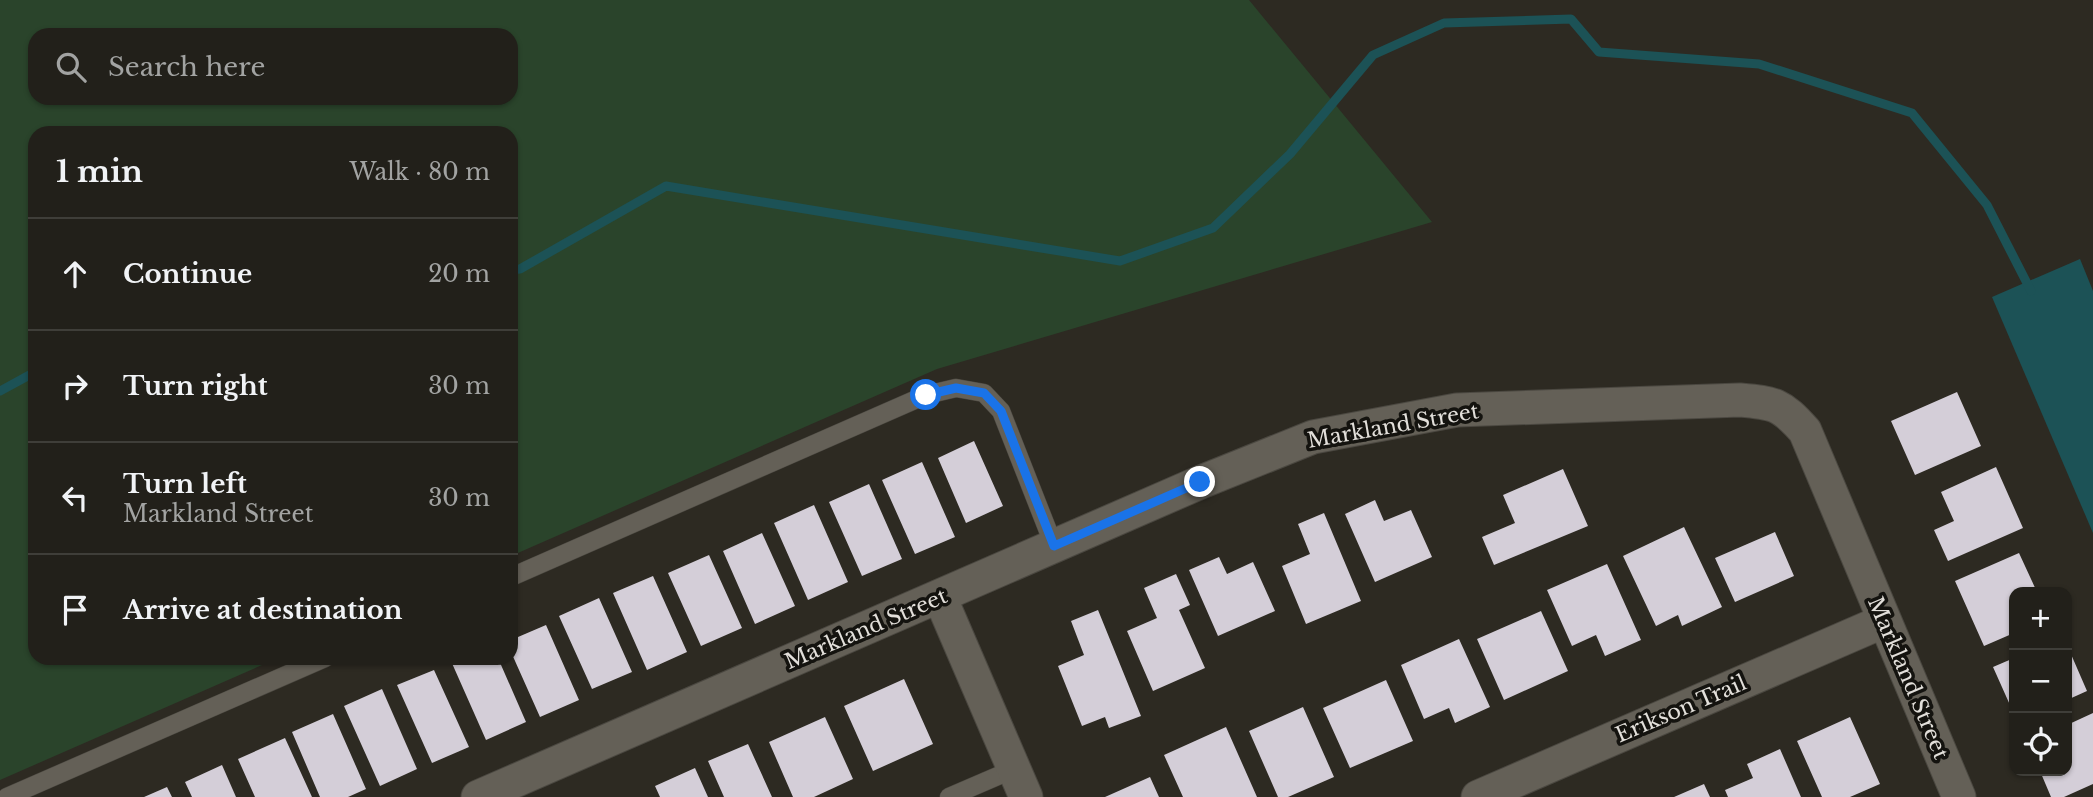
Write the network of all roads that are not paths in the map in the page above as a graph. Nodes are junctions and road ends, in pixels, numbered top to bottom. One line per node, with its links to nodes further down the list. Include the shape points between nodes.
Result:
1 (1054, 546): 2 (lane, via 1001,411 984,393 956,388 926,395); 3 (street, Markland Street); 4 (street, Markland Street, via 1313,438 1457,410 1767,402 1786,410 1805,431)
2 (518, 574)
3 (940, 597): 6 (street); 8 (street, Markland Street)
4 (1884, 621): 10 (street, Erikson Trail); 11 (street, Markland Street)
5 (309, 665): 7 (lane)
6 (1020, 783): 9 (lane)
7 (7, 797)
8 (478, 797)
9 (949, 797)
10 (1478, 797)
11 (1959, 797)

